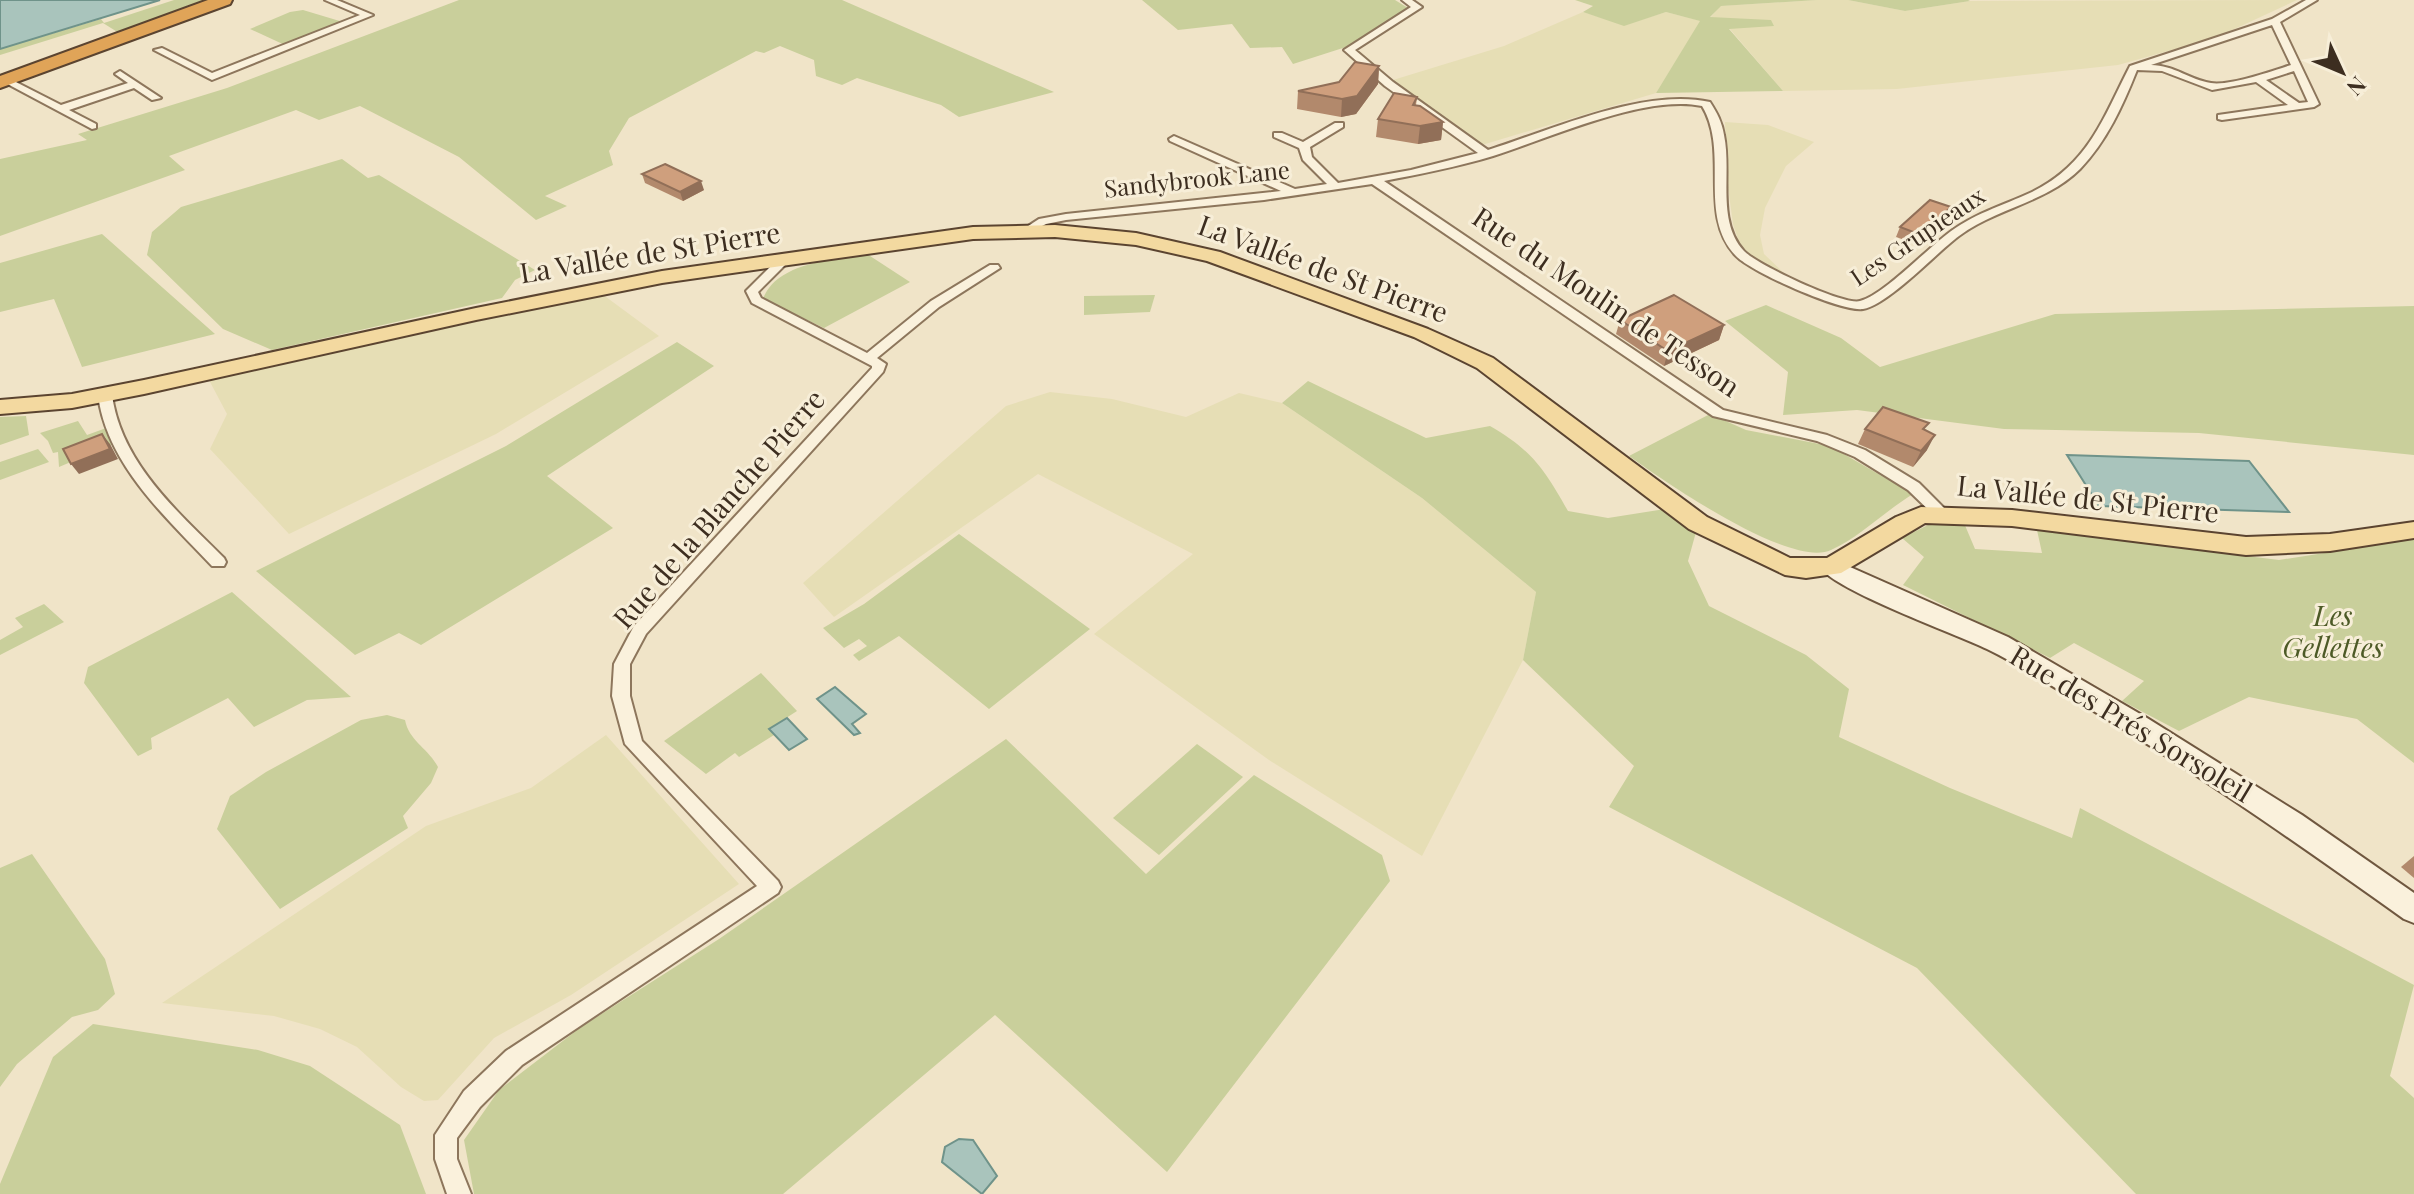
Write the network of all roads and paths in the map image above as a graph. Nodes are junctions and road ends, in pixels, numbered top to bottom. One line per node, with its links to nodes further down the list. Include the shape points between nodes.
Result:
1 (224, 0): 11 (highway)
2 (329, 0): 6 (street, via 368,15 212,77)
3 (1406, 0): 22 (street, via 1417,7 1349,50)
4 (2313, 0): 5 (street)
5 (2275, 21): 7 (street); 8 (street)
6 (159, 50)
7 (2296, 67): 10 (street); 14 (street, via 2314,104)
8 (2133, 68): 10 (street, via 2163,68 2212,87); 22 (street, Les Grupieaux, via 2103,132 2071,170 2045,190 1965,226 1863,305 1826,299 1746,259 1734,247 1720,186 1718,125 1712,110 1694,99 1668,99)
9 (120, 74): 12 (street)
10 (2258, 79): 14 (street)
11 (2, 81): 15 (street)
12 (136, 84): 13 (street); 15 (street)
13 (156, 98)
14 (2297, 106): 16 (street)
15 (60, 109): 18 (street)
16 (2222, 117)
17 (1339, 125): 21 (street)
18 (92, 126)
19 (1278, 135): 21 (street)
20 (1174, 139): 25 (street)
21 (1304, 146): 24 (street, via 1307,158)
22 (1486, 154): 23 (street, Les Grupieaux)
23 (1373, 179): 24 (street, Sandybrook Lane); 32 (street, Rue du Moulin de Tesson, via 1718,413 1845,447 1929,499)
24 (1334, 185): 25 (street, Sandybrook Lane)
25 (1295, 192): 26 (street, Sandybrook Lane, via 1066,217)
26 (1028, 230): 27 (main road, La Vallée de St Pierre); 35 (main road, La Vallée de St Pierre, via 1136,239 1213,256 1421,333 1485,363 1698,523 1785,566)
27 (782, 262): 29 (street, via 752,291 756,300); 30 (main road, La Vallée de St Pierre, via 662,277)
28 (994, 268): 29 (street, via 935,304)
29 (869, 358): 37 (street, Rue de la Blanche Pierre, via 878,369 640,630 622,664 621,696 634,744 771,887 514,1058 472,1099 446,1135 446,1159)
30 (105, 395): 31 (main road, La Vallée de St Pierre); 34 (street, via 105,408 128,457 155,496)
31 (0, 407)
32 (1942, 514): 33 (main road, La Vallée de St Pierre, via 2246,546 2333,544); 35 (main road, La Vallée de St Pierre, via 1921,515)
33 (2414, 530)
34 (218, 562)
35 (1832, 567): 36 (main road, Rue des Prés Sorsoleil, via 1999,644 2062,681 2292,823)
36 (2414, 910)
37 (459, 1194)

